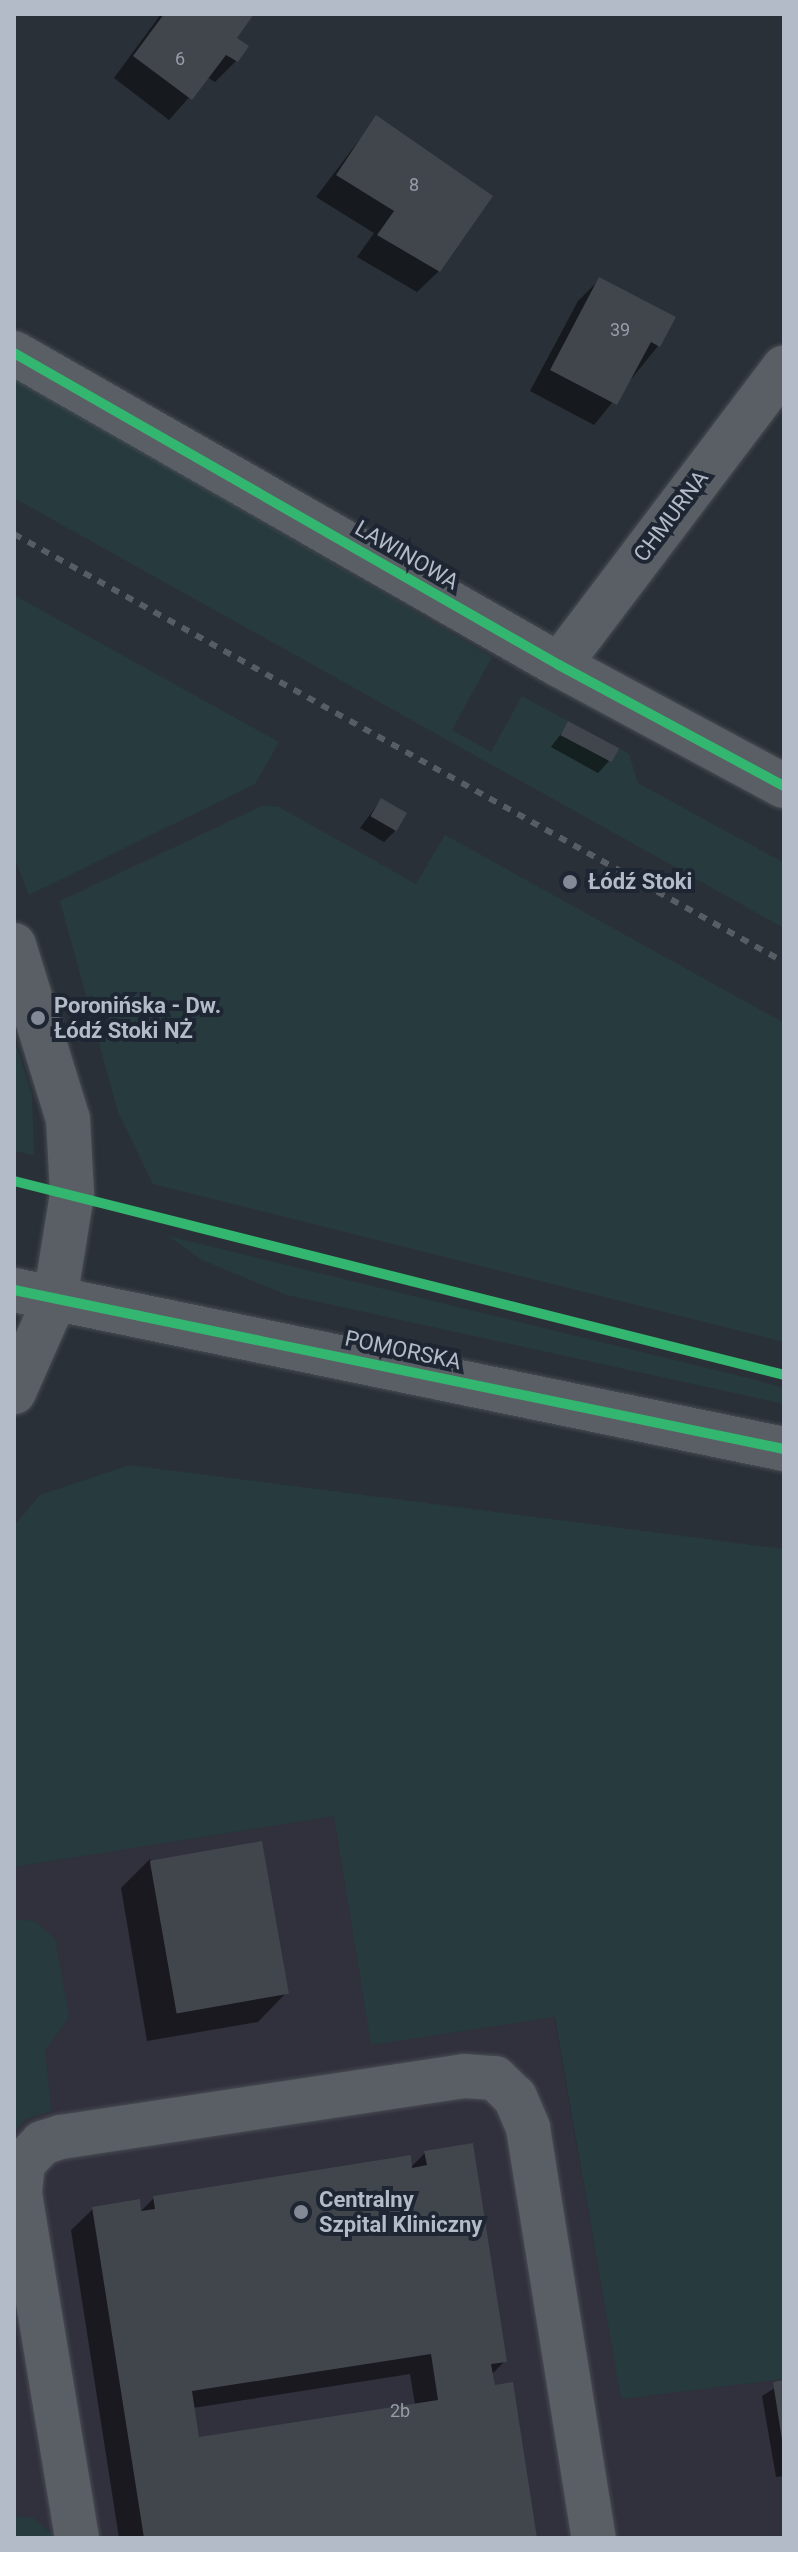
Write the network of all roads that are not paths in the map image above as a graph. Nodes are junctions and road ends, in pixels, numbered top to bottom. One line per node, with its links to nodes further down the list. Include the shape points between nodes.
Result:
1 (14, 353): 3 (street, LAWINOWA)
2 (784, 368): 3 (street, CHMURNA)
3 (559, 665): 4 (street, LAWINOWA)
4 (784, 786)
5 (14, 945): 6 (street, via 68,1119 72,1194)
6 (34, 1294): 7 (street); 8 (street, POMORSKA)
7 (14, 1392)
8 (784, 1449)
9 (77, 2538): 10 (street, via 20,2192 23,2163 42,2143 61,2137 464,2076 495,2078 515,2097 528,2128)
10 (594, 2538)

